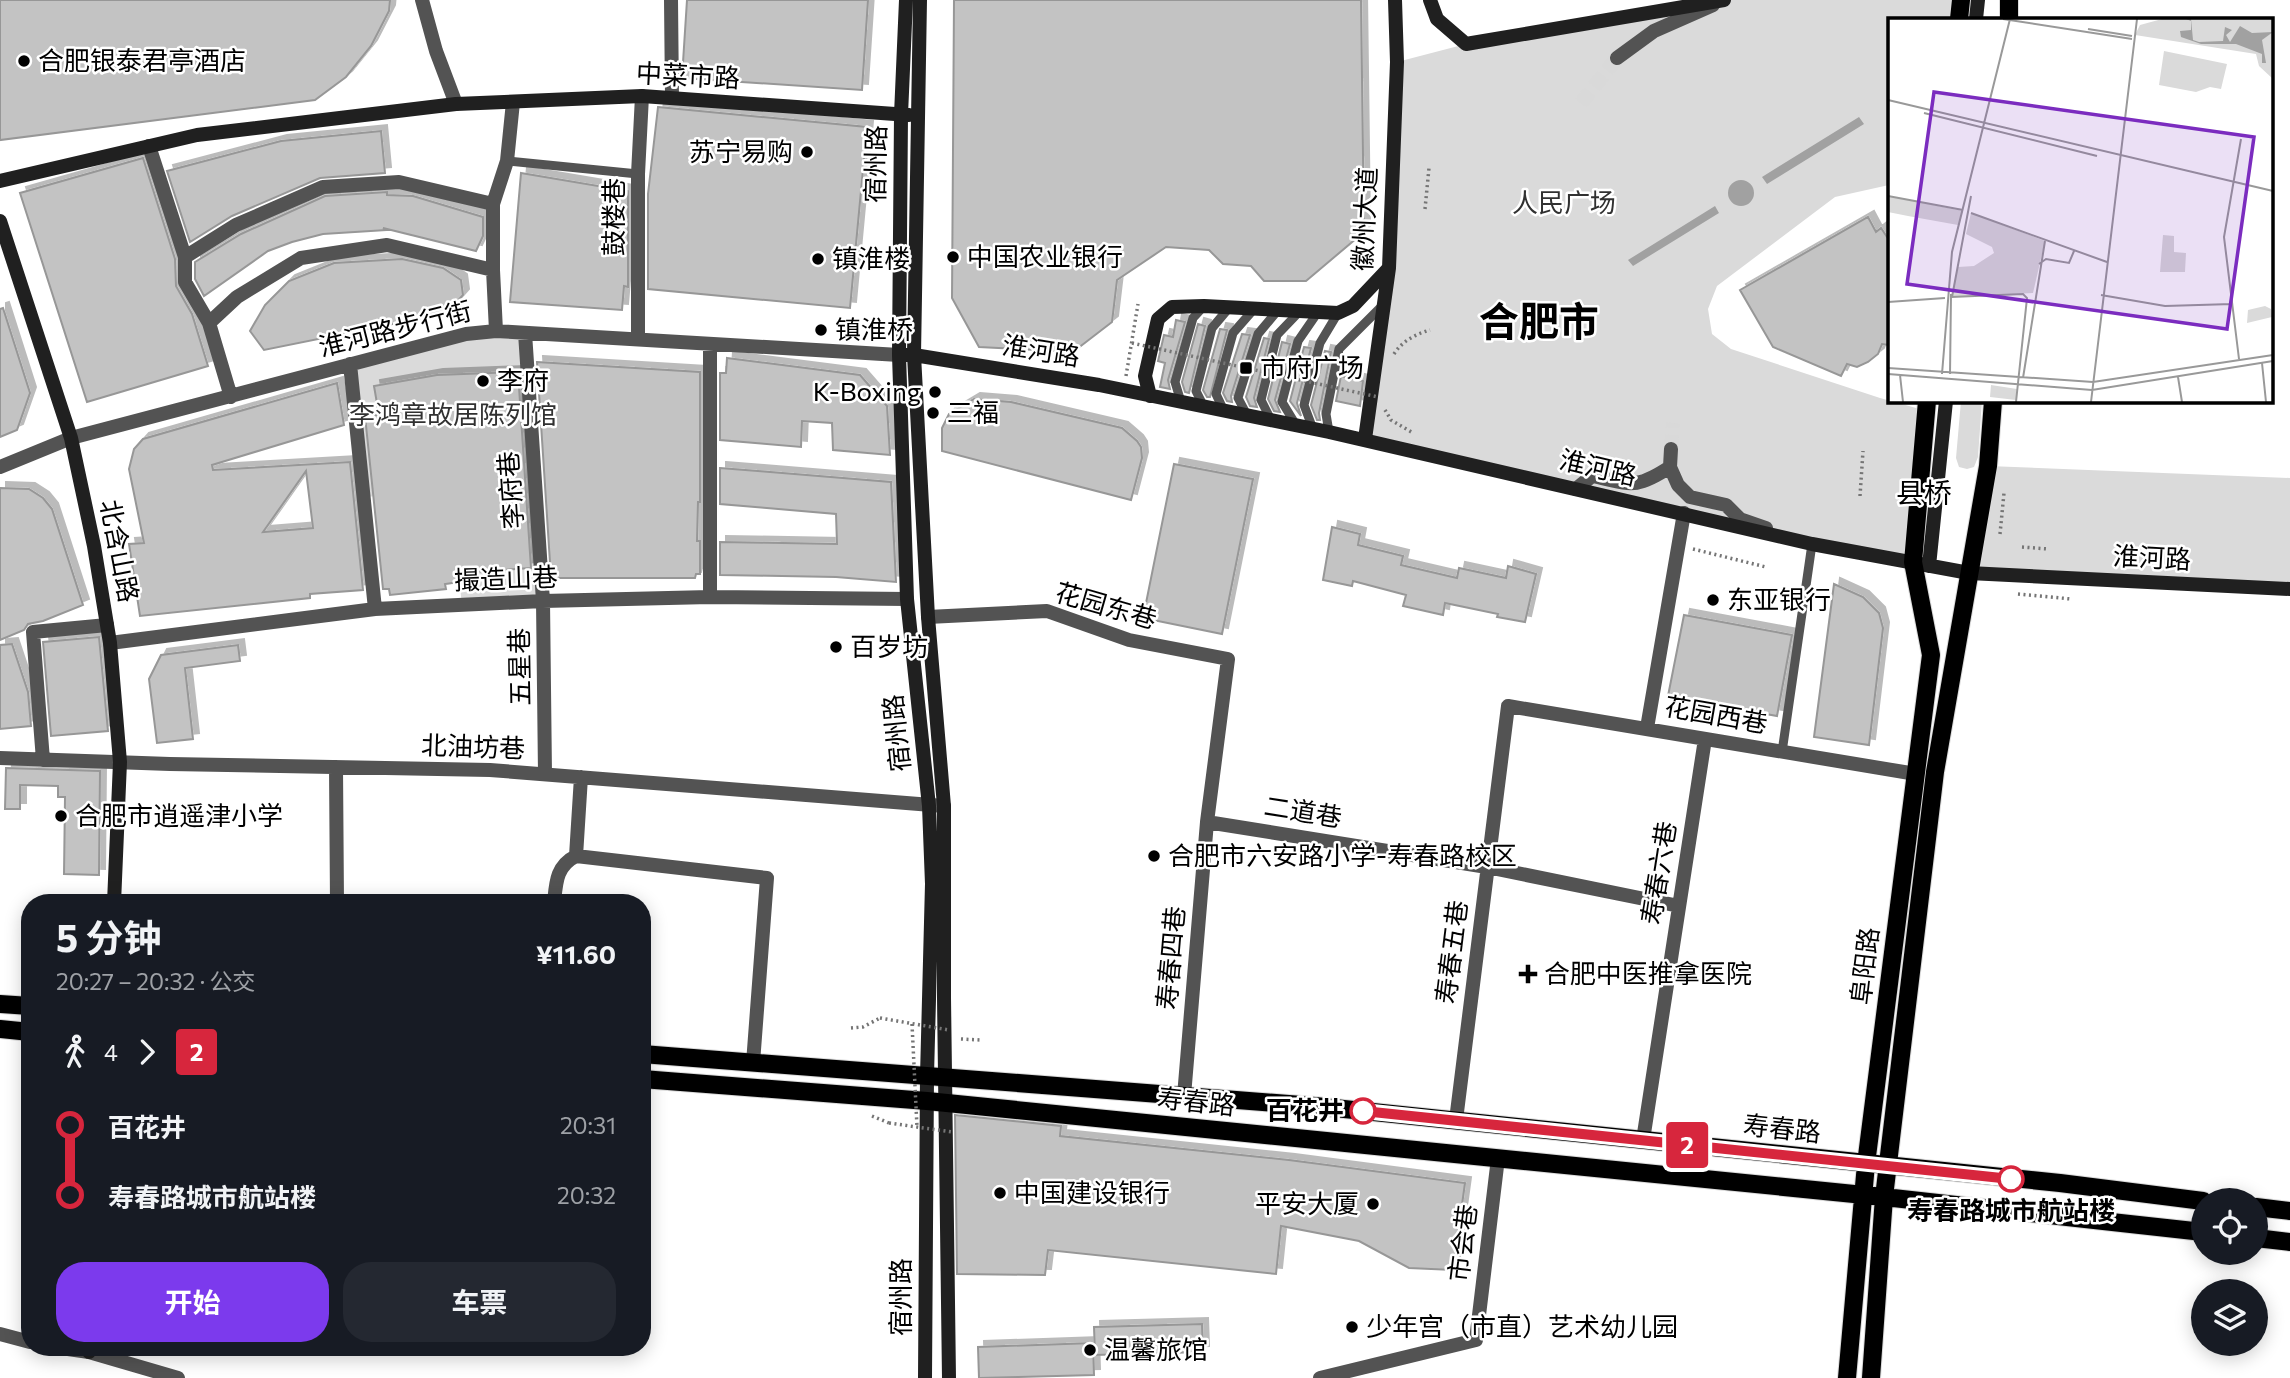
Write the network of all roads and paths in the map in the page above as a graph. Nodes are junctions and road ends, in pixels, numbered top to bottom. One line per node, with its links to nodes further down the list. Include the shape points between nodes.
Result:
1 (422, 0): 18 (street)
2 (671, 0): 16 (street)
3 (906, 0): 19 (street, 宿州路)
4 (919, 0): 20 (street, 宿州路)
5 (1395, 0): 30 (street, 徽州大道)
6 (1430, 0): 7 (street, via 1437,19 1466,44)
7 (1724, 0): 14 (street, via 1654,31)
8 (1961, 0): 11 (main road)
9 (1978, 0): 12 (street)
10 (2008, 0): 13 (main road)
11 (1959, 18)
12 (1976, 18)
13 (2009, 18)
14 (1617, 58)
15 (642, 96): 16 (street, 中菜市路); 17 (street, 中菜市路); 24 (street, 鼓楼巷)
16 (672, 98): 19 (street, 中菜市路)
17 (513, 102): 18 (street, 中菜市路); 22 (street)
18 (456, 104): 21 (street, 中菜市路, via 197,135)
19 (901, 115): 20 (street, 中菜市路); 48 (street, 宿州路)
20 (918, 116): 48 (street, 宿州路)
21 (149, 146): 25 (street, 中菜市路); 29 (street)
22 (508, 162): 24 (lane); 26 (street)
23 (1429, 168): 27 (path)
24 (638, 174): 45 (street, 鼓楼巷)
25 (0, 181)
26 (493, 204): 29 (street, via 399,182 323,187 236,225); 31 (street)
27 (1425, 209)
28 (0, 220): 68 (street, 北含山路)
29 (185, 257): 41 (street, via 184,282)
30 (1389, 268): 33 (street, 徽州大道); 40 (street, via 1353,306)
31 (493, 270): 41 (street, via 387,245 301,258 237,297); 43 (street)
32 (1138, 304): 46 (path)
33 (1383, 305): 66 (lane, via 1339,349 1326,414); 69 (street, 徽州大道)
34 (1204, 306): 35 (street); 52 (street, via 1172,307 1158,319 1145,376); 55 (lane, via 1193,318 1175,382)
35 (1228, 309): 36 (street); 59 (lane, via 1212,328 1196,391)
36 (1254, 309): 37 (street); 61 (lane, via 1233,333 1216,394)
37 (1278, 310): 38 (street); 62 (lane, via 1258,334 1238,398)
38 (1300, 311): 39 (street); 63 (lane, via 1277,335 1261,400)
39 (1318, 312): 40 (street); 64 (lane, via 1297,341 1282,402)
40 (1338, 313): 65 (lane, via 1320,343 1304,405)
41 (209, 323): 53 (street)
42 (1430, 330): 49 (path, via 1405,342)
43 (496, 331): 44 (street, 淮河路步行街); 50 (street, 淮河路步行街, via 431,341)
44 (525, 333): 45 (street, 淮河路步行街); 92 (street, 李府巷)
45 (638, 339): 47 (street, 淮河路步行街)
46 (1132, 343): 51 (path); 54 (path, bridge)
47 (710, 344): 48 (street, 淮河路步行街); 89 (street)
48 (906, 355): 52 (street, 淮河路); 90 (street, 宿州路); 94 (street, 宿州路)
49 (1391, 363)
50 (350, 364): 53 (street, 淮河路步行街); 93 (street)
51 (1126, 376)
52 (1150, 396): 55 (street, 淮河路)
53 (231, 397): 68 (street, 淮河路步行街)
54 (1378, 397)
55 (1181, 402): 59 (street, 淮河路)
56 (1927, 402): 84 (main road, 阜阳路)
57 (1946, 402): 84 (street)
58 (1993, 402): 86 (main road, 阜阳路, via 1988,466)
59 (1204, 407): 61 (street, 淮河路)
60 (1384, 408): 67 (path, via 1391,420)
61 (1224, 411): 62 (street, 淮河路)
62 (1247, 415): 63 (street, 淮河路)
63 (1271, 420): 64 (street, 淮河路)
64 (1296, 425): 65 (street, 淮河路)
65 (1313, 429): 66 (street, 淮河路)
66 (1329, 432): 69 (street, 淮河路)
67 (1422, 435)
68 (71, 438): 72 (street, 淮河路步行街); 95 (street, 北含山路)
69 (1365, 439): 74 (street, 淮河路)
70 (1671, 449): 73 (street)
71 (1863, 451): 76 (path)
72 (0, 467)
73 (1671, 467): 74 (street, via 1635,485 1592,476); 79 (street, via 1678,485 1690,497 1726,505 1740,519)
74 (1576, 489): 77 (street, 淮河路)
75 (2004, 493): 78 (path)
76 (1860, 496)
77 (1684, 513): 79 (street, 淮河路); 99 (street)
78 (2000, 534)
79 (1797, 540): 80 (street, 淮河路)
80 (1812, 544): 84 (street, 淮河路); 101 (lane)
81 (2022, 547): 83 (path)
82 (1689, 548): 85 (path)
83 (2048, 549)
84 (1921, 564): 86 (street, 淮河路); 107 (main road, 阜阳路, via 1931,655)
85 (1766, 567)
86 (1969, 573): 87 (street, 淮河路); 138 (main road, 阜阳路, via 1935,772)
87 (2290, 589)
88 (2018, 594): 91 (path)
89 (710, 597): 90 (street, 撮造山巷); 92 (street, 撮造山巷)
90 (907, 599): 109 (street, 宿州路)
91 (2071, 599)
92 (543, 601): 93 (street, 撮造山巷); 106 (street, 五星巷)
93 (375, 610): 96 (street, 撮造山巷)
94 (928, 617): 97 (street, 花园东巷, via 1047,611 1129,640); 110 (street, 宿州路)
95 (107, 625): 96 (street, 北含山路); 103 (street, via 33,632)
96 (110, 643): 104 (street, 北含山路)
97 (1228, 659): 111 (street, 寿春四巷)
98 (1508, 706): 99 (street, 花园西巷); 113 (street, 寿春五巷)
99 (1647, 728): 100 (street, 花园西巷)
100 (1705, 739): 101 (street, 花园西巷); 117 (street, 寿春六巷)
101 (1782, 751): 107 (street, 花园西巷)
102 (0, 758): 103 (street, 北油坊巷)
103 (43, 760): 104 (street, 北油坊巷)
104 (120, 762): 105 (street, 北油坊巷); 114 (street, 北含山路)
105 (336, 767): 106 (street, 北油坊巷); 115 (street)
106 (545, 774): 108 (street, 北油坊巷)
107 (1916, 774): 137 (main road, 阜阳路)
108 (581, 777): 109 (street, 北油坊巷); 112 (street)
109 (929, 806): 110 (street, 北油坊巷); 127 (street, 宿州路)
110 (944, 806): 127 (street, 宿州路)
111 (1208, 822): 113 (street, 二道巷); 129 (street, 寿春四巷)
112 (576, 856): 116 (street, via 566,861 557,876); 126 (street, via 767,878)
113 (1487, 867): 117 (street, 二道巷); 131 (street, 寿春五巷)
114 (114, 894)
115 (337, 894)
116 (555, 894)
117 (1679, 906): 135 (street, 寿春六巷)
118 (0, 1004): 119 (main road)
119 (21, 1005)
120 (912, 1024): 121 (path, bridge, via 880,1018); 123 (path, bridge); 133 (path, bridge)
121 (851, 1028)
122 (0, 1029): 124 (main road)
123 (949, 1030)
124 (21, 1031)
125 (651, 1055): 126 (main road, 寿春路)
126 (753, 1063): 127 (main road, 寿春路)
127 (936, 1077): 129 (main road, 寿春路); 130 (street, 宿州路)
128 (651, 1080): 130 (main road, 寿春路)
129 (1184, 1096): 131 (main road, 寿春路)
130 (936, 1102): 136 (main road, 寿春路); 151 (street, 宿州路); 152 (street, 宿州路)
131 (1456, 1121): 135 (main road, 寿春路)
132 (889, 1123): 133 (path, bridge)
133 (917, 1127): 134 (path, bridge, via 952,1132)
134 (961, 1127)
135 (1643, 1140): 137 (main road, 寿春路)
136 (1498, 1158): 139 (main road, 寿春路); 153 (street, 市会巷, via 1476,1340)
137 (1866, 1164): 138 (main road, 寿春路); 139 (main road, 阜阳路)
138 (1888, 1167): 140 (main road, 阜阳路); 141 (main road, 寿春路)
139 (1863, 1195): 140 (main road, 寿春路); 154 (main road, 阜阳路)
140 (1884, 1197): 144 (main road, 寿春路); 155 (main road, 阜阳路)
141 (2191, 1199)
142 (2268, 1208): 143 (main road)
143 (2290, 1211)
144 (2191, 1231)
145 (2268, 1239): 146 (main road)
146 (2290, 1242)
147 (0, 1334): 148 (street)
148 (21, 1340)
149 (108, 1356): 150 (street)
150 (178, 1378)
151 (925, 1378)
152 (949, 1378)
153 (1320, 1378)
154 (1847, 1378)
155 (1871, 1378)

